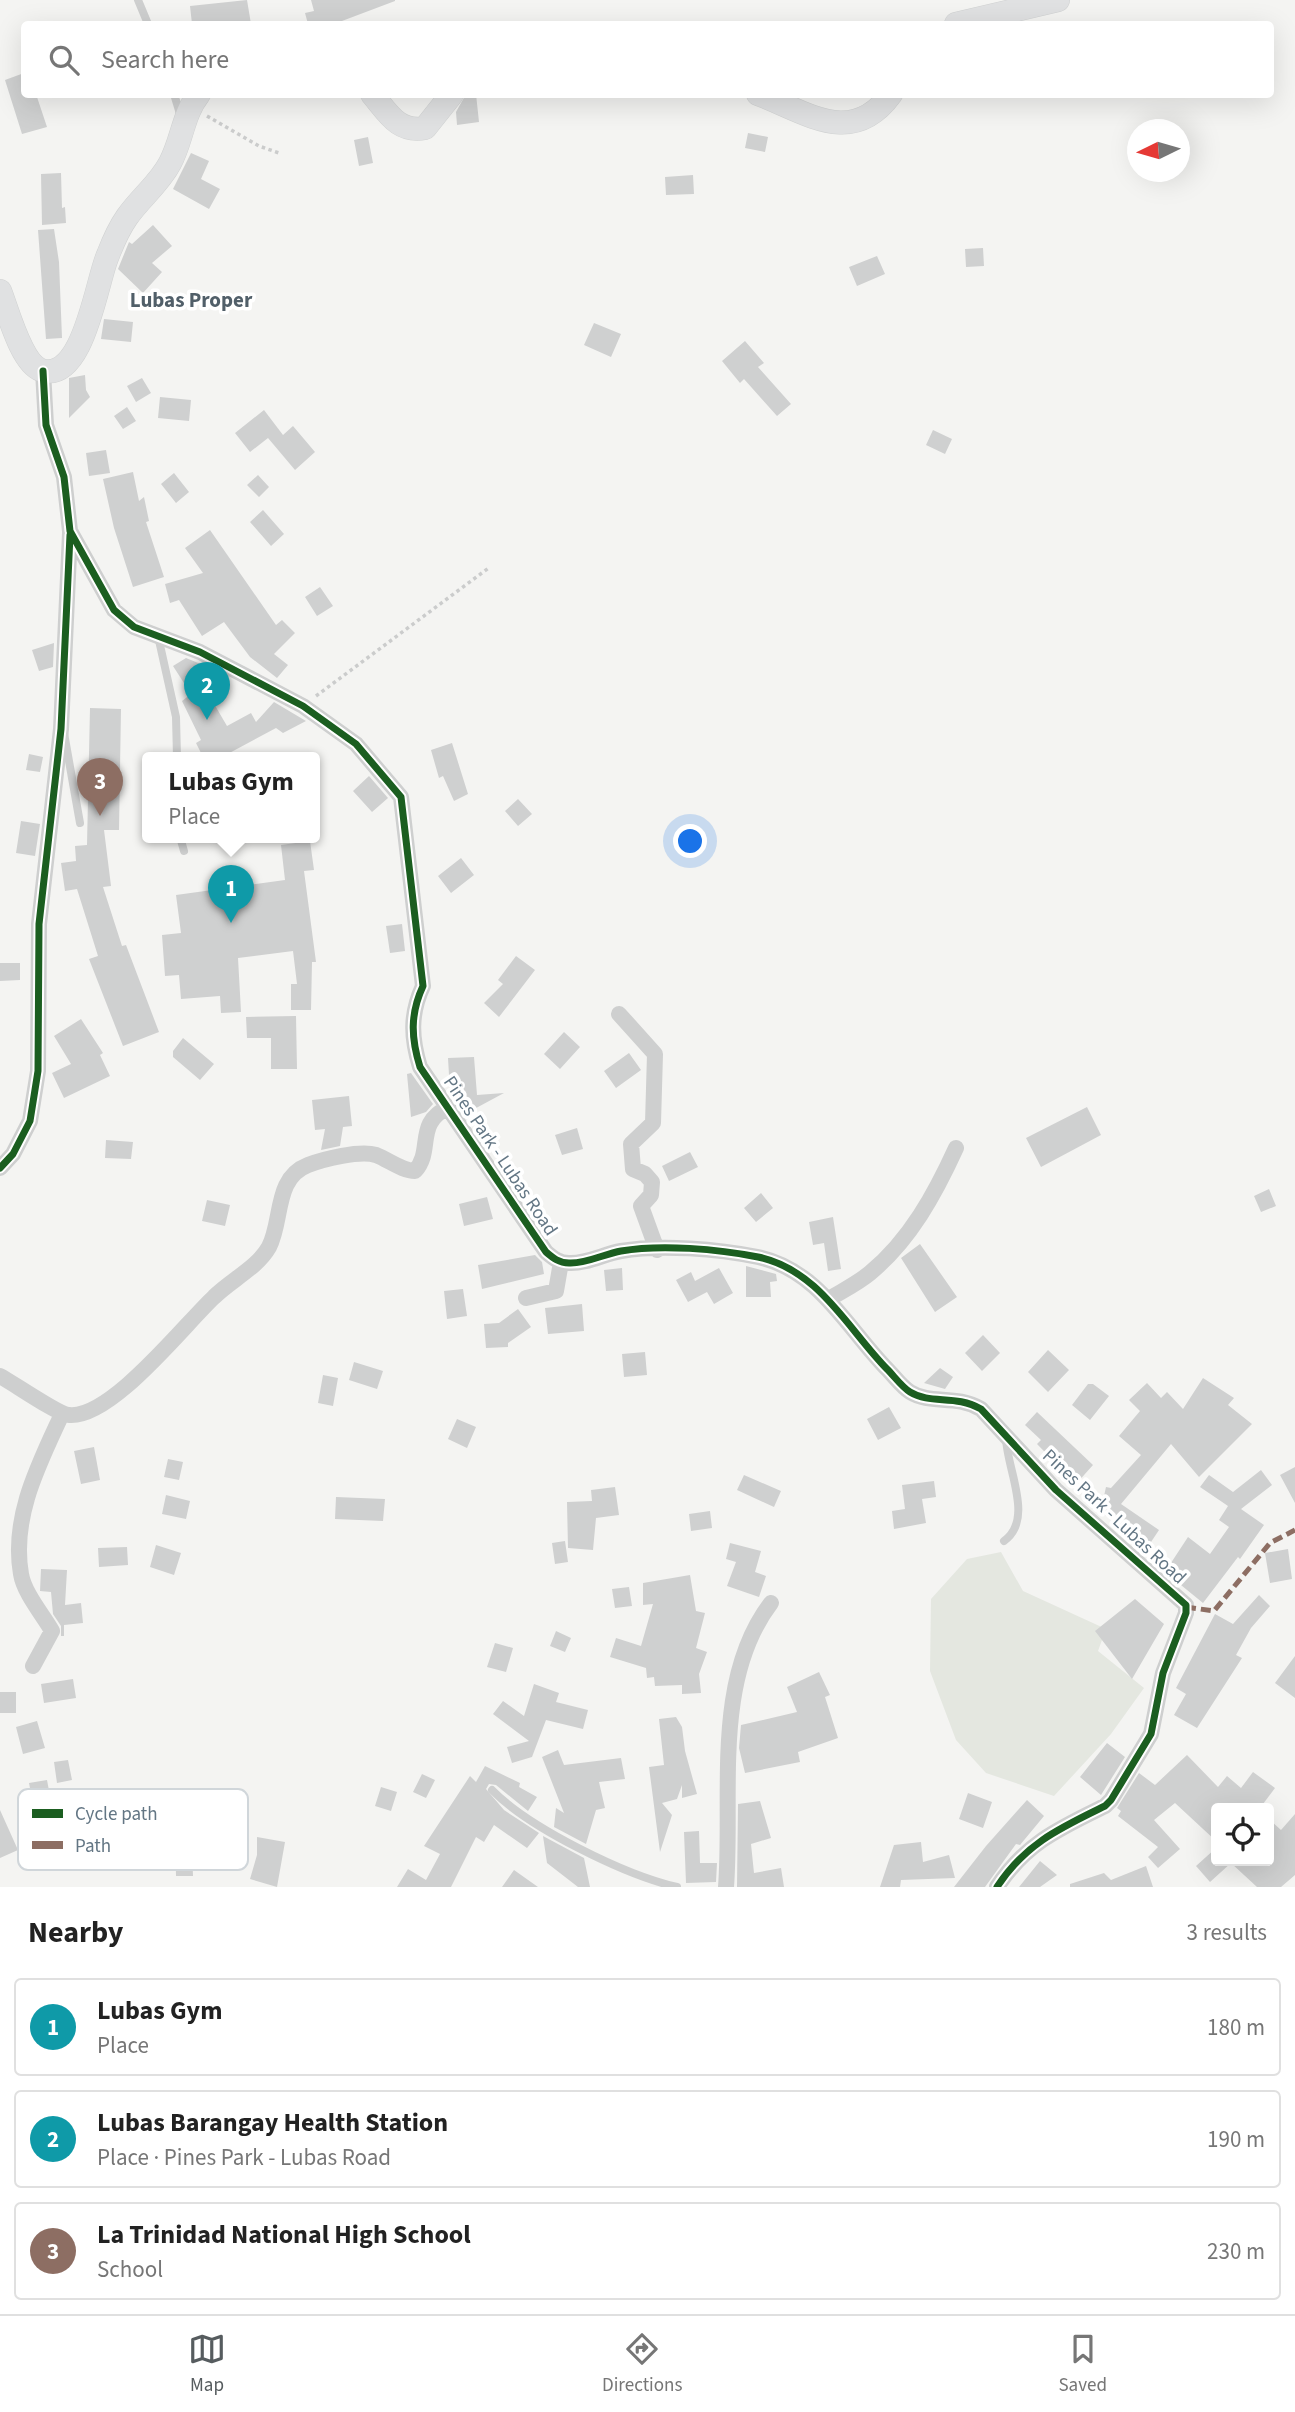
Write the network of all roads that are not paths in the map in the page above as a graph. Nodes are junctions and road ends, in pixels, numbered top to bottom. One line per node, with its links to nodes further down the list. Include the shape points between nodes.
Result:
1 (138, 0): 3 (lane)
2 (1058, 0): 4 (main road)
3 (147, 21)
4 (969, 21)
5 (188, 98): 11 (main road, via 172,161 155,189 127,216 107,257 83,339 66,362 55,370)
6 (375, 98): 7 (main road, via 398,125 411,131 425,128)
7 (449, 98)
8 (768, 98): 9 (main road, via 836,125 873,114)
9 (887, 98)
10 (0, 291): 11 (main road, via 25,356)
11 (43, 370): 12 (street, Pines Park - Lubas Road, via 47,425 64,477)
12 (70, 531): 13 (street, Pines Park - Lubas Road, via 114,610 134,627); 14 (street)
13 (157, 634): 15 (lane, via 176,717); 20 (street, Pines Park - Lubas Road, via 303,706 356,744 401,797 424,986 414,1007 413,1043 420,1068)
14 (61, 729): 16 (lane); 22 (street, via 39,924 38,1071 30,1121)
15 (177, 752)
16 (80, 822)
17 (182, 843): 18 (lane)
18 (184, 851)
19 (619, 1014): 23 (street, via 655,1054 653,1123 631,1144 633,1170 652,1182 651,1195 641,1206)
20 (449, 1107): 24 (street, Pines Park - Lubas Road, via 546,1252); 28 (street, via 432,1118 426,1129 421,1163 415,1171 372,1154 307,1165 290,1178 282,1194 277,1228 250,1268 215,1296 126,1387 82,1414)
21 (956, 1148): 26 (street, via 912,1229 870,1273)
22 (0, 1168)
23 (657, 1250): 24 (street, Pines Park - Lubas Road); 26 (street, Pines Park - Lubas Road, via 711,1250 761,1258 797,1272)
24 (561, 1262): 25 (street, via 556,1291)
25 (526, 1298)
26 (829, 1299): 29 (street, Pines Park - Lubas Road, via 860,1342 909,1392 968,1402)
27 (0, 1376): 28 (street)
28 (62, 1414): 32 (street, via 24,1506 21,1576 52,1631)
29 (1006, 1434): 30 (lane, via 1019,1519); 36 (street, Pines Park - Lubas Road, via 1056,1490 1184,1603 1186,1613 1163,1673 1152,1734 1111,1800 1045,1836 1021,1856)
30 (1004, 1541)
31 (771, 1603): 35 (street, via 752,1636 730,1707)
32 (33, 1666)
33 (492, 1790): 34 (lane, via 508,1805 567,1840 629,1871)
34 (677, 1887)
35 (726, 1887)
36 (997, 1887)

